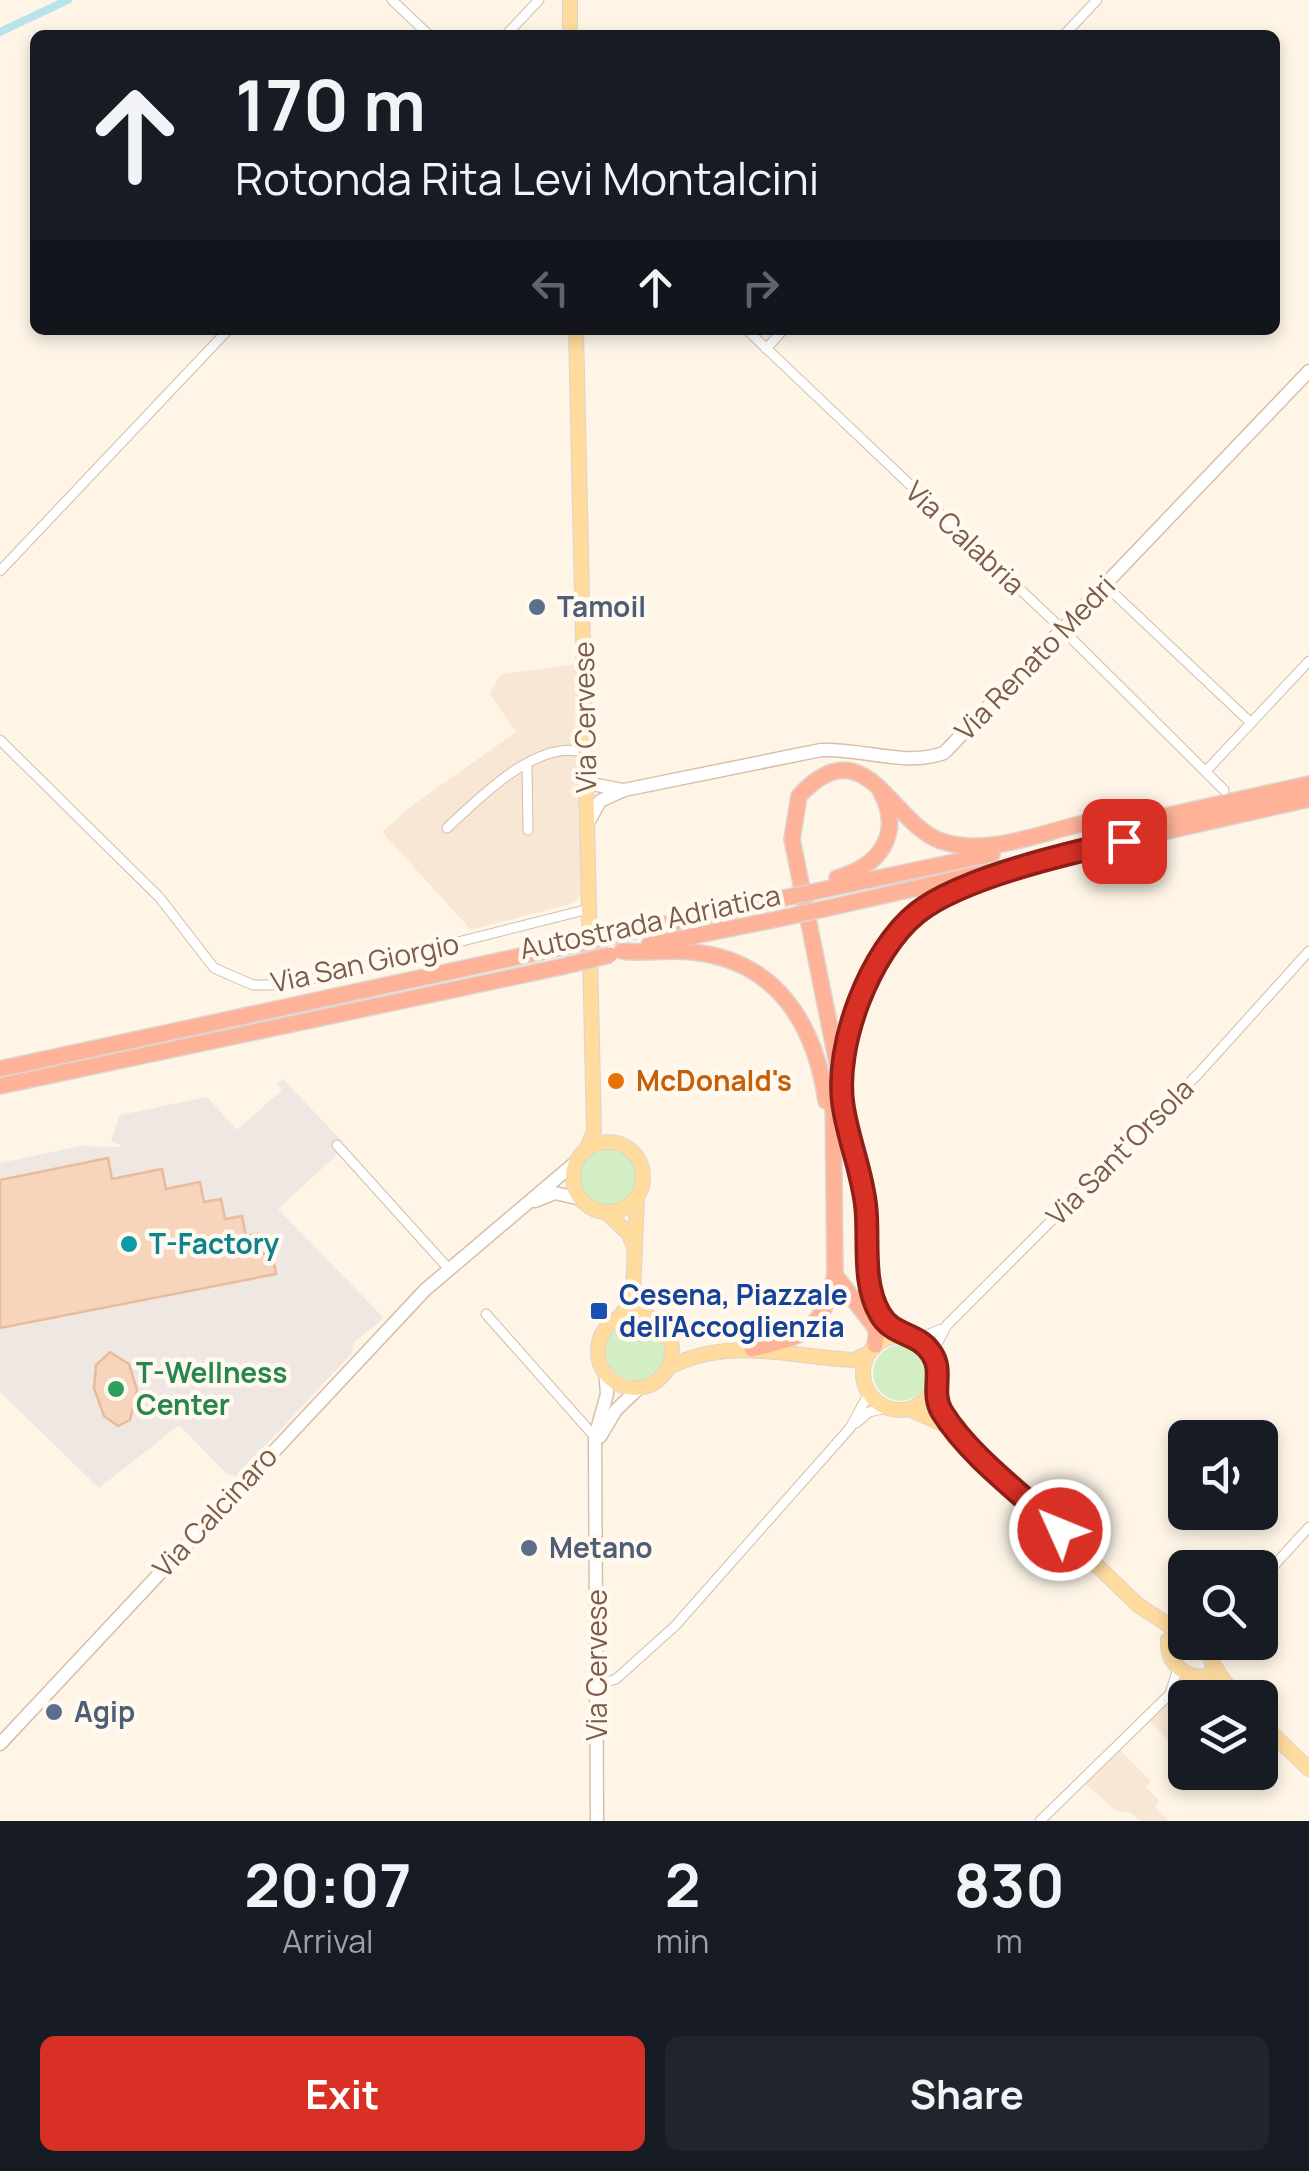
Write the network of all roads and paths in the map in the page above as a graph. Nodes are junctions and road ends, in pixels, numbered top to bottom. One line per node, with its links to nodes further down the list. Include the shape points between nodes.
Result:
1 (392, 0): 5 (street)
2 (540, 0): 6 (street)
3 (570, 0): 7 (main road)
4 (1096, 0): 8 (street)
5 (424, 30)
6 (511, 30)
7 (570, 30)
8 (1069, 30)
9 (223, 335): 15 (street)
10 (576, 335): 21 (main road, Via Cervese)
11 (752, 335): 13 (street, Via Calabria)
12 (779, 335): 13 (street)
13 (766, 348): 17 (street, Via Calabria)
14 (1309, 371): 16 (main road, Via Renato Medri)
15 (0, 571)
16 (1104, 585): 17 (main road, Via Renato Medri); 19 (street)
17 (1062, 630): 23 (street, Via Calabria); 27 (main road, Via Renato Medri, via 944,753 906,759 822,750)
18 (1309, 662): 19 (street)
19 (1250, 722): 23 (street)
20 (0, 740): 37 (street, Via San Giorgio, via 160,898 208,962 244,983 288,985)
21 (586, 753): 22 (street, via 556,750); 24 (main road, Via Cervese)
22 (527, 765): 33 (street, via 490,786); 34 (street)
23 (1207, 770): 30 (street, Via Calabria)
24 (587, 782): 27 (main road, Via Renato Medri); 32 (main road, Via Cervese)
25 (877, 784): 31 (highway, via 918,828 966,848 1102,819); 36 (highway, via 891,820 884,848 863,868); 40 (highway, via 850,770 826,775 800,796 792,824)
26 (1309, 784): 29 (highway, Autostrada Adriatica)
27 (624, 790): 32 (main road, via 600,801)
28 (1309, 799): 29 (highway, Autostrada Adriatica)
29 (1263, 802): 30 (highway, Autostrada Adriatica)
30 (1220, 804): 31 (highway, Autostrada Adriatica); 35 (highway, Autostrada Adriatica)
31 (1151, 819): 36 (highway, Autostrada Adriatica)
32 (588, 824): 37 (main road, Via Cervese)
33 (447, 828)
34 (528, 830)
35 (1058, 856): 39 (highway, Autostrada Adriatica, bridge); 43 (highway, via 943,896 894,934 862,991)
36 (825, 885): 41 (highway, Autostrada Adriatica, bridge)
37 (589, 909): 44 (main road, Via Cervese)
38 (1309, 951): 60 (street, Via Sant'Orsola, via 1200,1073)
39 (616, 953): 42 (highway, Autostrada Adriatica, bridge); 45 (highway, via 716,956 780,990 821,1065)
40 (834, 1066): 43 (highway); 45 (highway)
41 (0, 1069)
42 (0, 1086)
43 (842, 1101): 61 (highway, via 866,1207 874,1301)
44 (593, 1105): 46 (main road, Via Cervese); 48 (main road, Via Cervese)
45 (830, 1128): 56 (highway)
46 (615, 1142): 48 (main road); 50 (main road, via 638,1159)
47 (336, 1145): 55 (street)
48 (588, 1149): 49 (main road)
49 (577, 1161): 51 (main road, via 573,1181); 52 (main road, Via Calcinaro)
50 (638, 1196): 53 (main road, via 624,1209); 54 (main road)
51 (580, 1200): 52 (main road, Via Calcinaro, via 555,1193); 53 (main road)
52 (524, 1206): 55 (main road, Via Calcinaro)
53 (606, 1212): 54 (main road, via 629,1234)
54 (637, 1262): 58 (main road, via 633,1296); 59 (main road)
55 (448, 1268): 95 (main road, Via Calcinaro)
56 (835, 1275): 64 (highway, via 825,1311 810,1329); 66 (highway, via 877,1330)
57 (486, 1314): 77 (street)
58 (619, 1318): 59 (main road); 70 (main road, via 600,1341)
59 (653, 1318): 62 (main road)
60 (947, 1325): 63 (street); 67 (street, Via Sant'Orsola)
61 (899, 1335): 63 (main road); 66 (main road)
62 (670, 1336): 65 (main road); 69 (main road)
63 (917, 1339): 67 (main road)
64 (752, 1349): 65 (main road); 68 (main road)
65 (714, 1350): 69 (main road)
66 (871, 1350): 68 (main road, via 854,1360); 71 (main road)
67 (932, 1353): 72 (main road)
68 (828, 1356): 71 (main road)
69 (669, 1367): 73 (main road)
70 (604, 1371): 73 (main road); 76 (main road, Via Cervese, via 607,1394)
71 (866, 1386): 74 (main road); 78 (street)
72 (934, 1387): 75 (main road); 79 (main road)
73 (639, 1388): 80 (main road)
74 (887, 1408): 75 (main road); 78 (street, via 869,1412)
75 (908, 1409): 79 (main road)
76 (598, 1415): 77 (street); 80 (main road, Via Cervese)
77 (581, 1417): 80 (street)
78 (850, 1428): 92 (street, via 675,1626 616,1678)
79 (956, 1431): 83 (main road)
80 (596, 1443): 92 (main road, Via Cervese)
81 (1309, 1527): 82 (street)
82 (1278, 1561)
83 (1138, 1604): 84 (main road); 85 (main road)
84 (1168, 1624)
85 (1167, 1644): 87 (main road)
86 (1205, 1660): 88 (main road)
87 (1178, 1668): 88 (main road); 89 (street)
88 (1203, 1673): 90 (street); 91 (main road)
89 (1174, 1680)
90 (1192, 1680)
91 (1212, 1680)
92 (597, 1685): 97 (main road, Via Cervese)
93 (1168, 1696): 98 (street)
94 (1278, 1739): 96 (main road)
95 (0, 1744)
96 (1309, 1769)
97 (597, 1821)
98 (1040, 1821)

